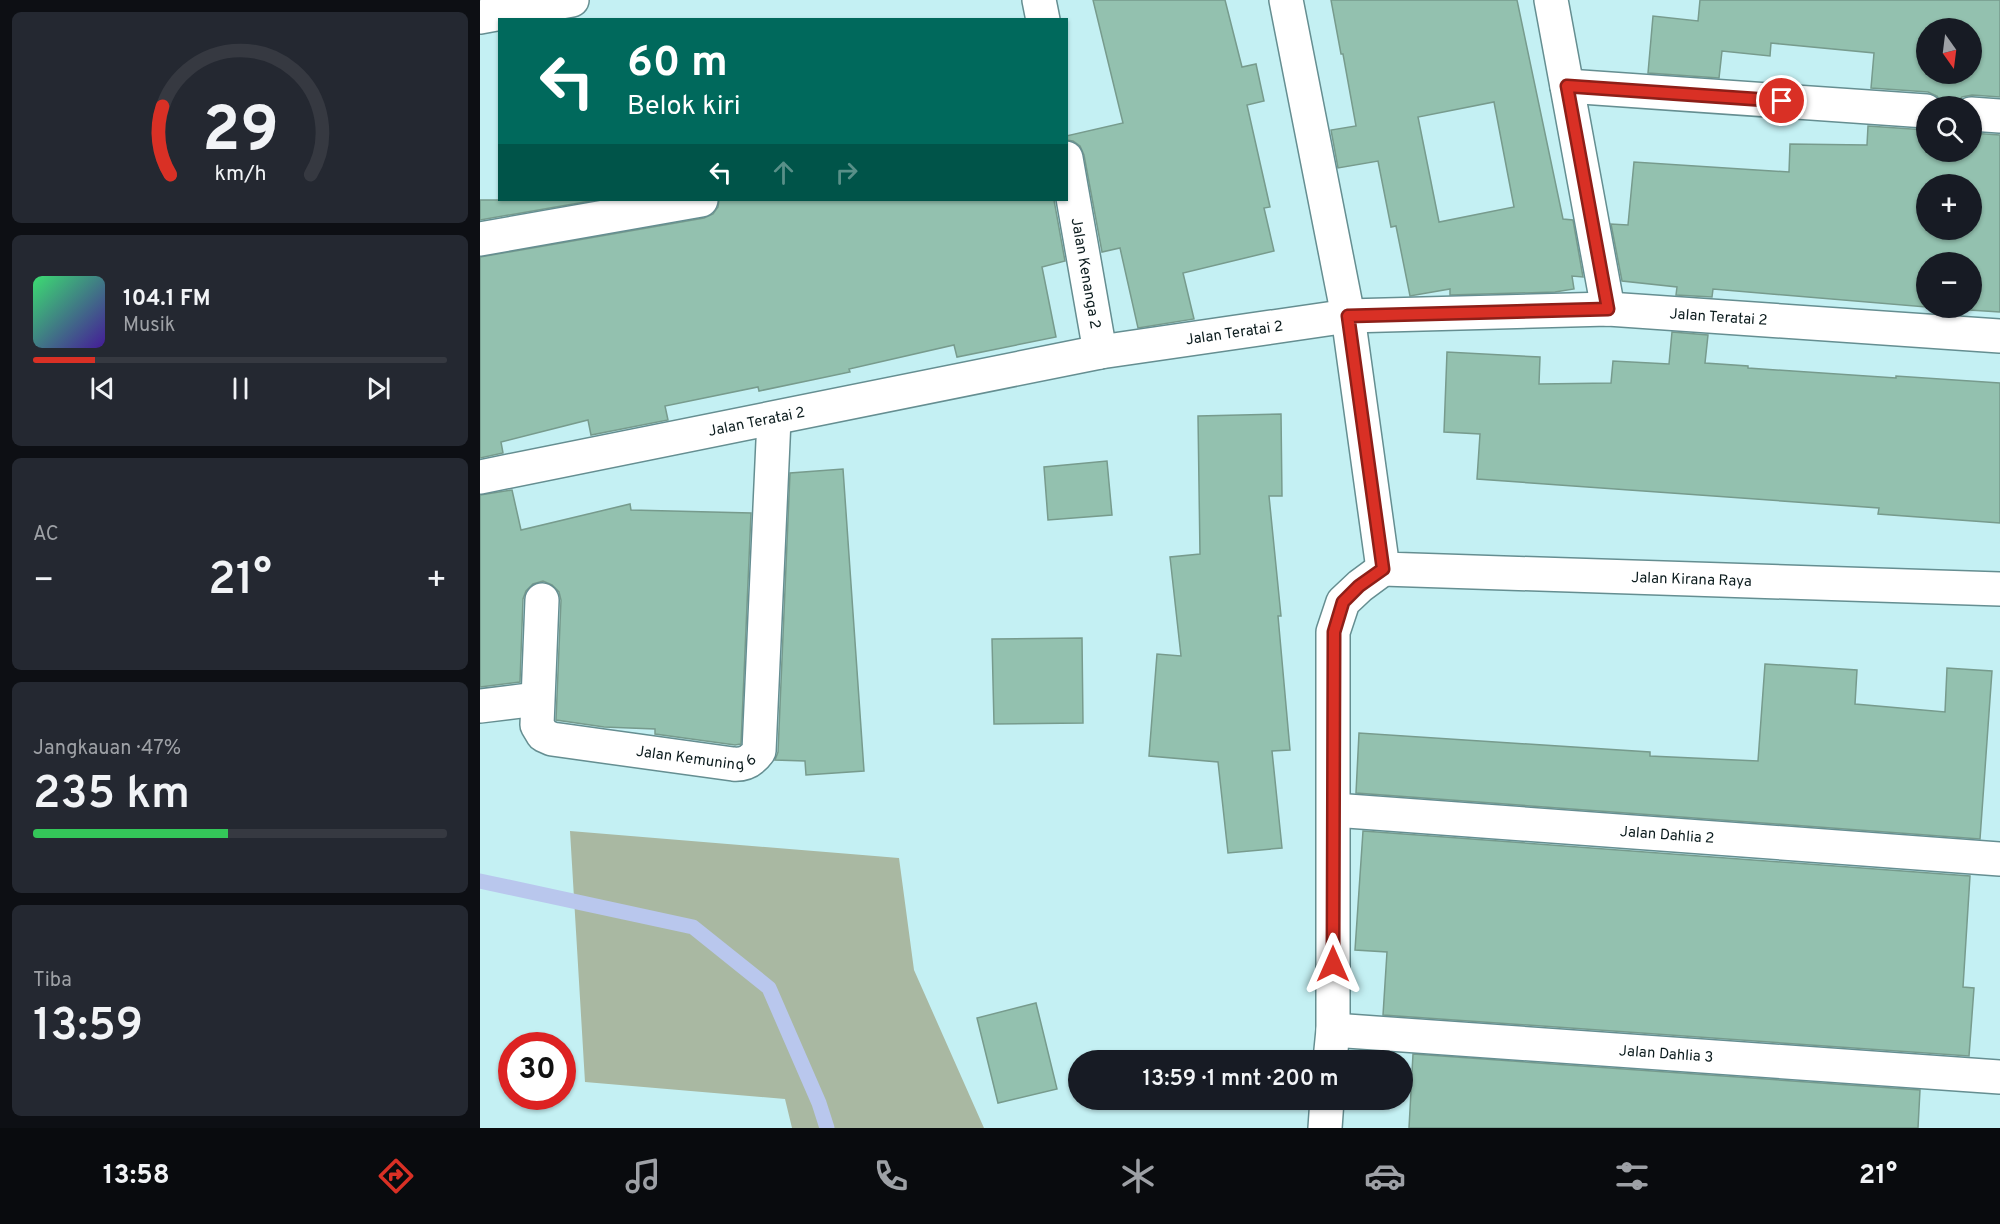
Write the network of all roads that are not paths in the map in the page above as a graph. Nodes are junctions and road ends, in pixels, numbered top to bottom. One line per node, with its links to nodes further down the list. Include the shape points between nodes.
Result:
1 (572, 0): 5 (street)
2 (1039, 0): 6 (street)
3 (1286, 0): 15 (street)
4 (1551, 0): 7 (street)
5 (480, 17)
6 (1042, 18)
7 (1567, 86): 8 (street); 14 (street)
8 (1916, 110)
9 (1982, 115): 10 (street)
10 (2000, 116)
11 (1068, 169): 17 (street, Jalan Kenanga 2)
12 (695, 201): 13 (street)
13 (480, 239)
14 (1608, 309): 15 (street, Jalan Teratai 2); 16 (street, Jalan Teratai 2)
15 (1348, 316): 17 (street, Jalan Teratai 2); 20 (street)
16 (2000, 336)
17 (1100, 352): 18 (street, Jalan Teratai 2)
18 (774, 418): 19 (street, Jalan Teratai 2); 23 (street, Jalan Kemuning 6, via 759,751 755,757 742,765 552,739 543,735 537,725)
19 (480, 477)
20 (1383, 569): 21 (street, Jalan Kirana Raya); 25 (street, via 1343,602 1334,632)
21 (2000, 589)
22 (542, 600): 23 (street, Jalan Kemuning 6)
23 (537, 699): 24 (street)
24 (480, 706)
25 (1334, 810): 26 (street, Jalan Dahlia 2); 27 (street)
26 (2000, 859)
27 (1332, 1045): 28 (street, Jalan Dahlia 3)
28 (2000, 1077)
29 (1326, 1110): 30 (street)
30 (1325, 1128)

